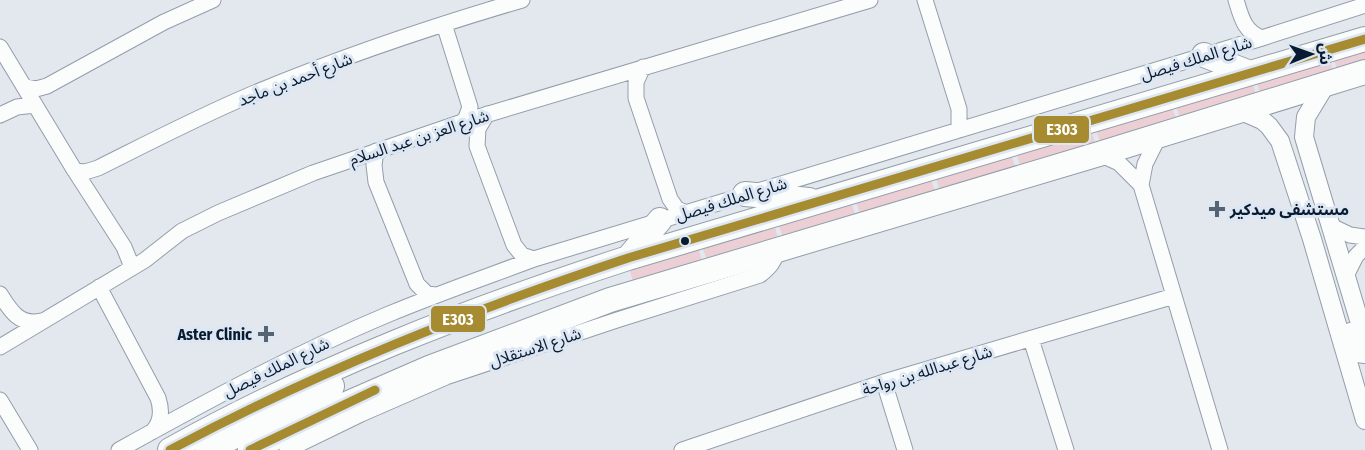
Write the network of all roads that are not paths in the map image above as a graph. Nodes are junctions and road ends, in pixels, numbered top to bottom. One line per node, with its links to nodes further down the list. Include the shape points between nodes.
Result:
1 (519, 0): 8 (street, شارع أحمد بن ماجد)
2 (870, 0): 6 (street, شارع العز بن عبد السلام)
3 (925, 0): 23 (street, via 959,109)
4 (1236, 0): 9 (street, via 1245,26)
5 (208, 1): 17 (street, via 46,86)
6 (839, 4): 13 (street, شارع العز بن عبد السلام)
7 (1365, 5): 9 (street, شارع الملك فيصل)
8 (444, 24): 22 (street, via 470,106); 28 (street, شارع أحمد بن ماجد, via 209,113 98,168)
9 (1262, 38): 12 (street, شارع الملك فيصل)
10 (1364, 38): 15 (main road, شارع الملك فيصل)
11 (0, 47): 17 (street)
12 (1204, 55): 15 (main road); 23 (street, شارع الملك فيصل)
13 (643, 68): 21 (street, شارع العز بن عبد السلام); 32 (street, via 636,82 636,98 670,199)
14 (1365, 72): 16 (main road)
15 (1250, 74): 31 (main road, شارع الملك فيصل)
16 (1326, 84): 19 (main road); 34 (street, via 1306,117 1304,137)
17 (25, 87): 18 (street)
18 (35, 105): 20 (street); 28 (street)
19 (1239, 110): 24 (main road); 27 (street, via 1269,126 1280,141)
20 (0, 114)
21 (487, 114): 22 (street, شارع العز بن عبد السلام); 39 (street, via 478,129 477,146 514,245 522,255)
22 (462, 122): 25 (street, شارع العز بن عبد السلام)
23 (959, 130): 30 (street, شارع الملك فيصل)
24 (1159, 136): 26 (main road); 29 (street, via 1145,164)
25 (376, 151): 40 (street, شارع العز بن عبد السلام, via 219,213 182,231); 45 (street, via 376,182 417,284 427,294)
26 (1100, 154): 29 (street, via 1127,169); 37 (main road)
27 (1289, 169): 34 (street, via 1290,158 1299,156 1316,208); 42 (street)
28 (75, 171): 40 (street, via 124,247)
29 (1141, 185): 46 (street)
30 (745, 194): 31 (main road); 32 (street, شارع الملك فيصل)
31 (824, 201): 38 (main road, شارع الملك فيصل)
32 (684, 212): 33 (street, شارع الملك فيصل)
33 (660, 220): 38 (main road); 39 (street, شارع الملك فيصل)
34 (1331, 226): 35 (street); 41 (street)
35 (1365, 237)
36 (1365, 247): 41 (street)
37 (778, 249): 62 (main road, via 610,300 476,349 368,393); 63 (street, شارع الاستقلال, via 775,260 760,275 446,377)
38 (628, 258): 51 (main road, شارع الملك فيصل, via 534,289)
39 (534, 259): 45 (street, شارع الملك فيصل)
40 (132, 267): 43 (street, شارع العز بن عبد السلام)
41 (1346, 276): 49 (street)
42 (1324, 282): 52 (street, via 1337,291 1355,350 1359,355); 55 (street)
43 (99, 287): 47 (street, شارع العز بن عبد السلام); 56 (street, via 158,398 161,412)
44 (0, 294): 47 (street, via 15,316 28,322)
45 (436, 295): 56 (street, شارع الملك فيصل, via 280,364)
46 (1174, 296): 48 (street, شارع عبدالله بن رواحة); 67 (street)
47 (42, 320): 50 (street, شارع العز بن عبد السلام)
48 (1031, 339): 53 (street, شارع عبدالله بن رواحة); 66 (street)
49 (1365, 340)
50 (0, 347)
51 (370, 353): 60 (main road, شارع الملك فيصل, via 276,394); 61 (main road, via 343,380)
52 (1365, 354)
53 (884, 382): 57 (street, شارع عبدالله بن رواحة); 65 (street)
54 (0, 400): 58 (street)
55 (1365, 420)
56 (152, 432): 59 (street, شارع الملك فيصل)
57 (719, 445): 64 (street, شارع عبدالله بن رواحة)
58 (30, 450)
59 (119, 450)
60 (170, 450)
61 (208, 450)
62 (250, 450)
63 (287, 450)
64 (682, 450)
65 (905, 450)
66 (1066, 450)
67 (1220, 450)

